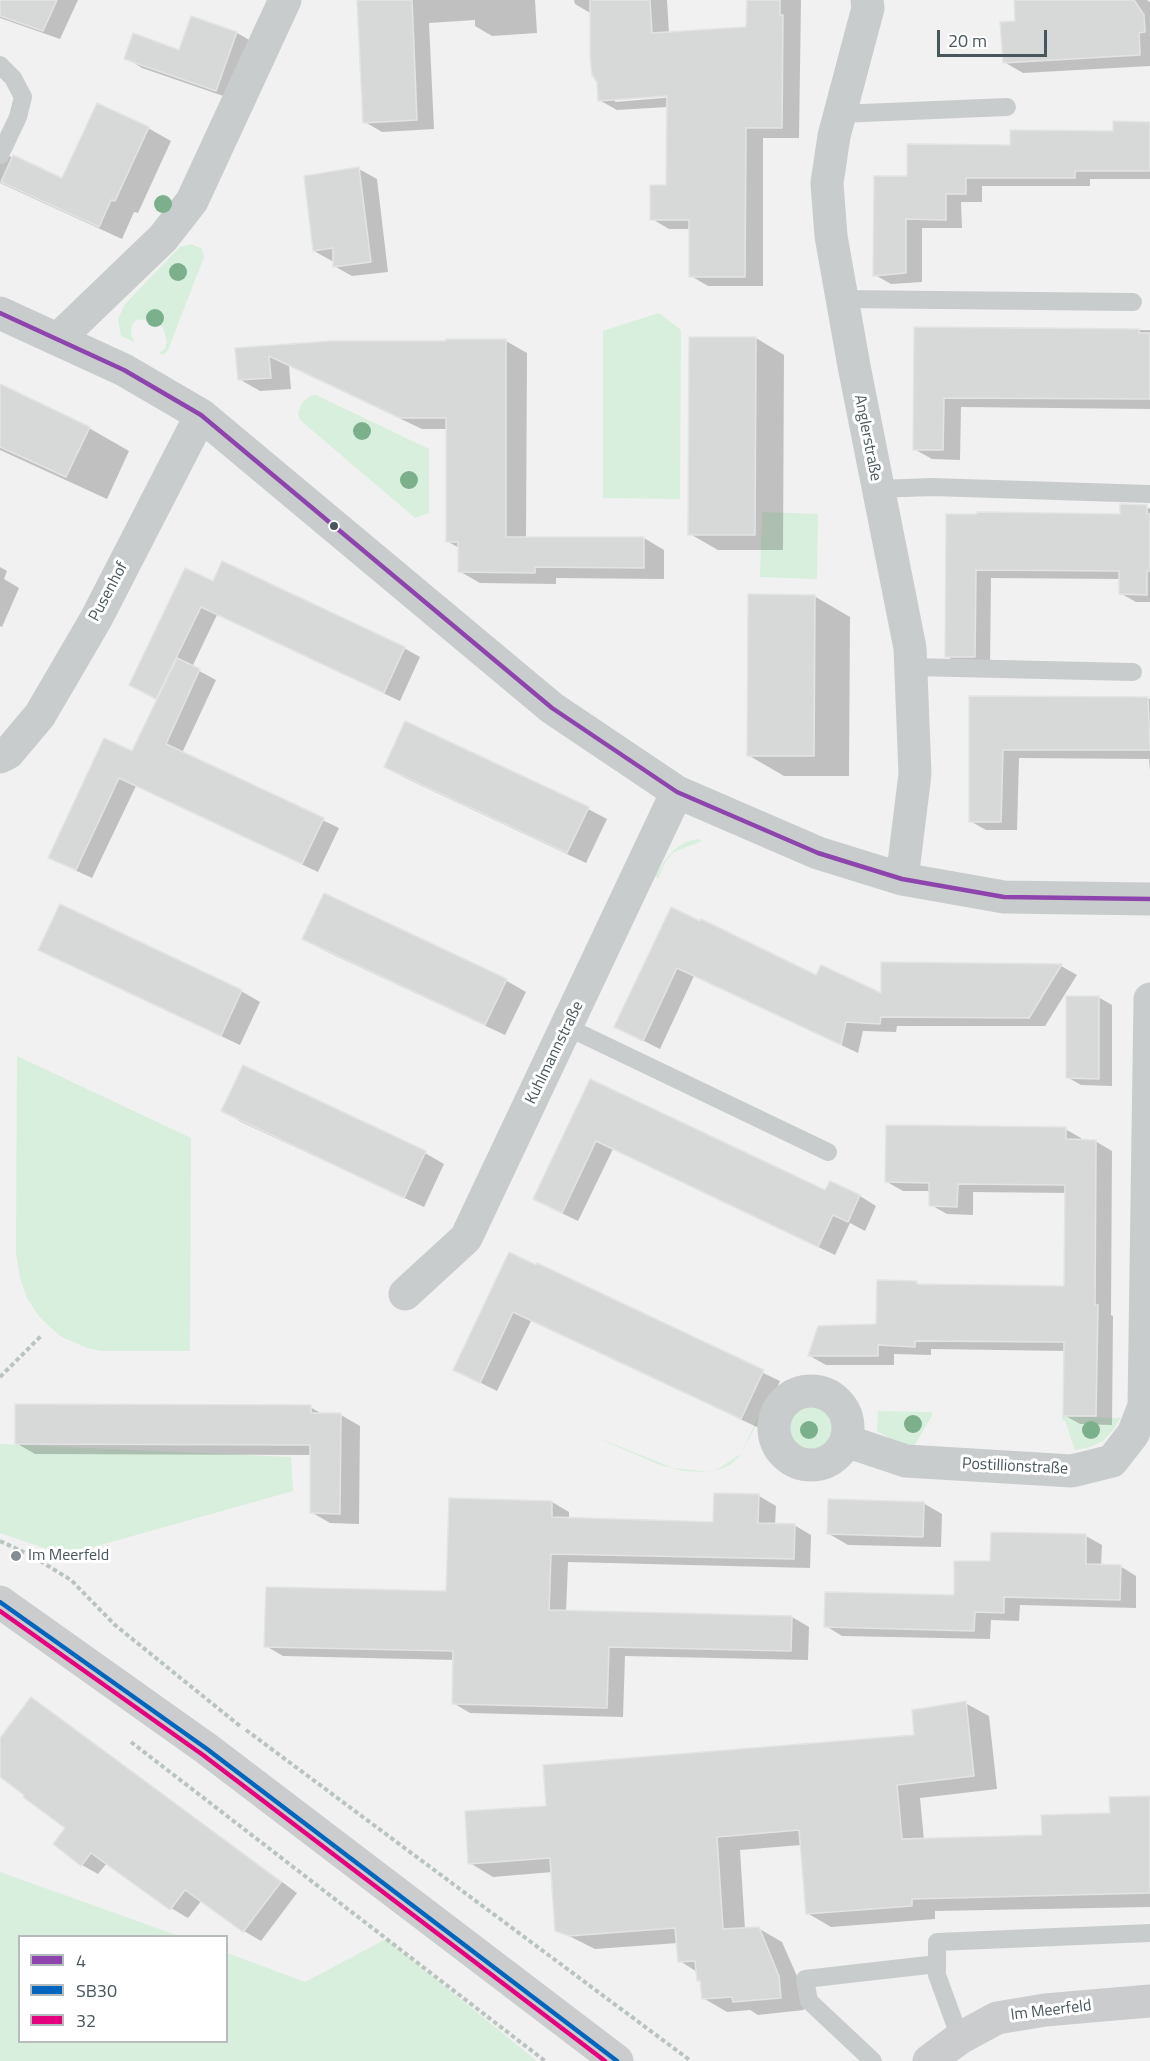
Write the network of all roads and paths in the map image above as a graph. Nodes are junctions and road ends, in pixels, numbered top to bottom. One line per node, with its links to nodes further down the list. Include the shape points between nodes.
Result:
1 (285, 0): 10 (street, via 192,201 164,238)
2 (867, 0): 5 (street, Anglerstraße)
3 (0, 65): 6 (lane, via 23,97)
4 (1007, 107): 5 (lane)
5 (839, 114): 7 (street, Anglerstraße, via 827,183)
6 (0, 155)
7 (842, 299): 8 (lane); 12 (street, Anglerstraße)
8 (1133, 302)
9 (0, 313): 10 (street)
10 (58, 339): 11 (street, via 124,370)
11 (201, 414): 16 (street, Pusenhof, via 96,619 40,715 8,753); 17 (street, via 552,708)
12 (877, 489): 13 (lane, via 932,487); 14 (street, Anglerstraße)
13 (1150, 494)
14 (911, 667): 15 (lane); 18 (street, Anglerstraße, via 915,774)
15 (1133, 672)
16 (0, 757)
17 (677, 792): 18 (street, via 818,853); 21 (street, Kuhlmannstraße)
18 (902, 879): 19 (street, via 1004,897)
19 (1150, 899)
20 (1150, 999): 26 (street, Postillionstraße, via 1144,1406 1133,1434 1112,1461 1072,1471 906,1461)
21 (567, 1027): 22 (lane); 23 (street, Kuhlmannstraße, via 466,1238)
22 (828, 1152)
23 (405, 1294)
24 (41, 1336): 25 (path)
25 (0, 1377)
26 (846, 1441)
27 (0, 1541): 36 (path, via 71,1580 115,1625 241,1727)
28 (0, 1602): 35 (main road, via 207,1749)
29 (122, 1735): 34 (path)
30 (1150, 1933): 31 (lane, via 937,1942)
31 (937, 1964): 33 (lane, via 937,1975); 37 (lane, via 805,1979 809,2001)
32 (1150, 2001): 33 (main road, Im Meerfeld, via 997,2018)
33 (960, 2037): 38 (main road, Im Meerfeld)
34 (545, 2061)
35 (617, 2061)
36 (691, 2061)
37 (873, 2061)
38 (929, 2061)

